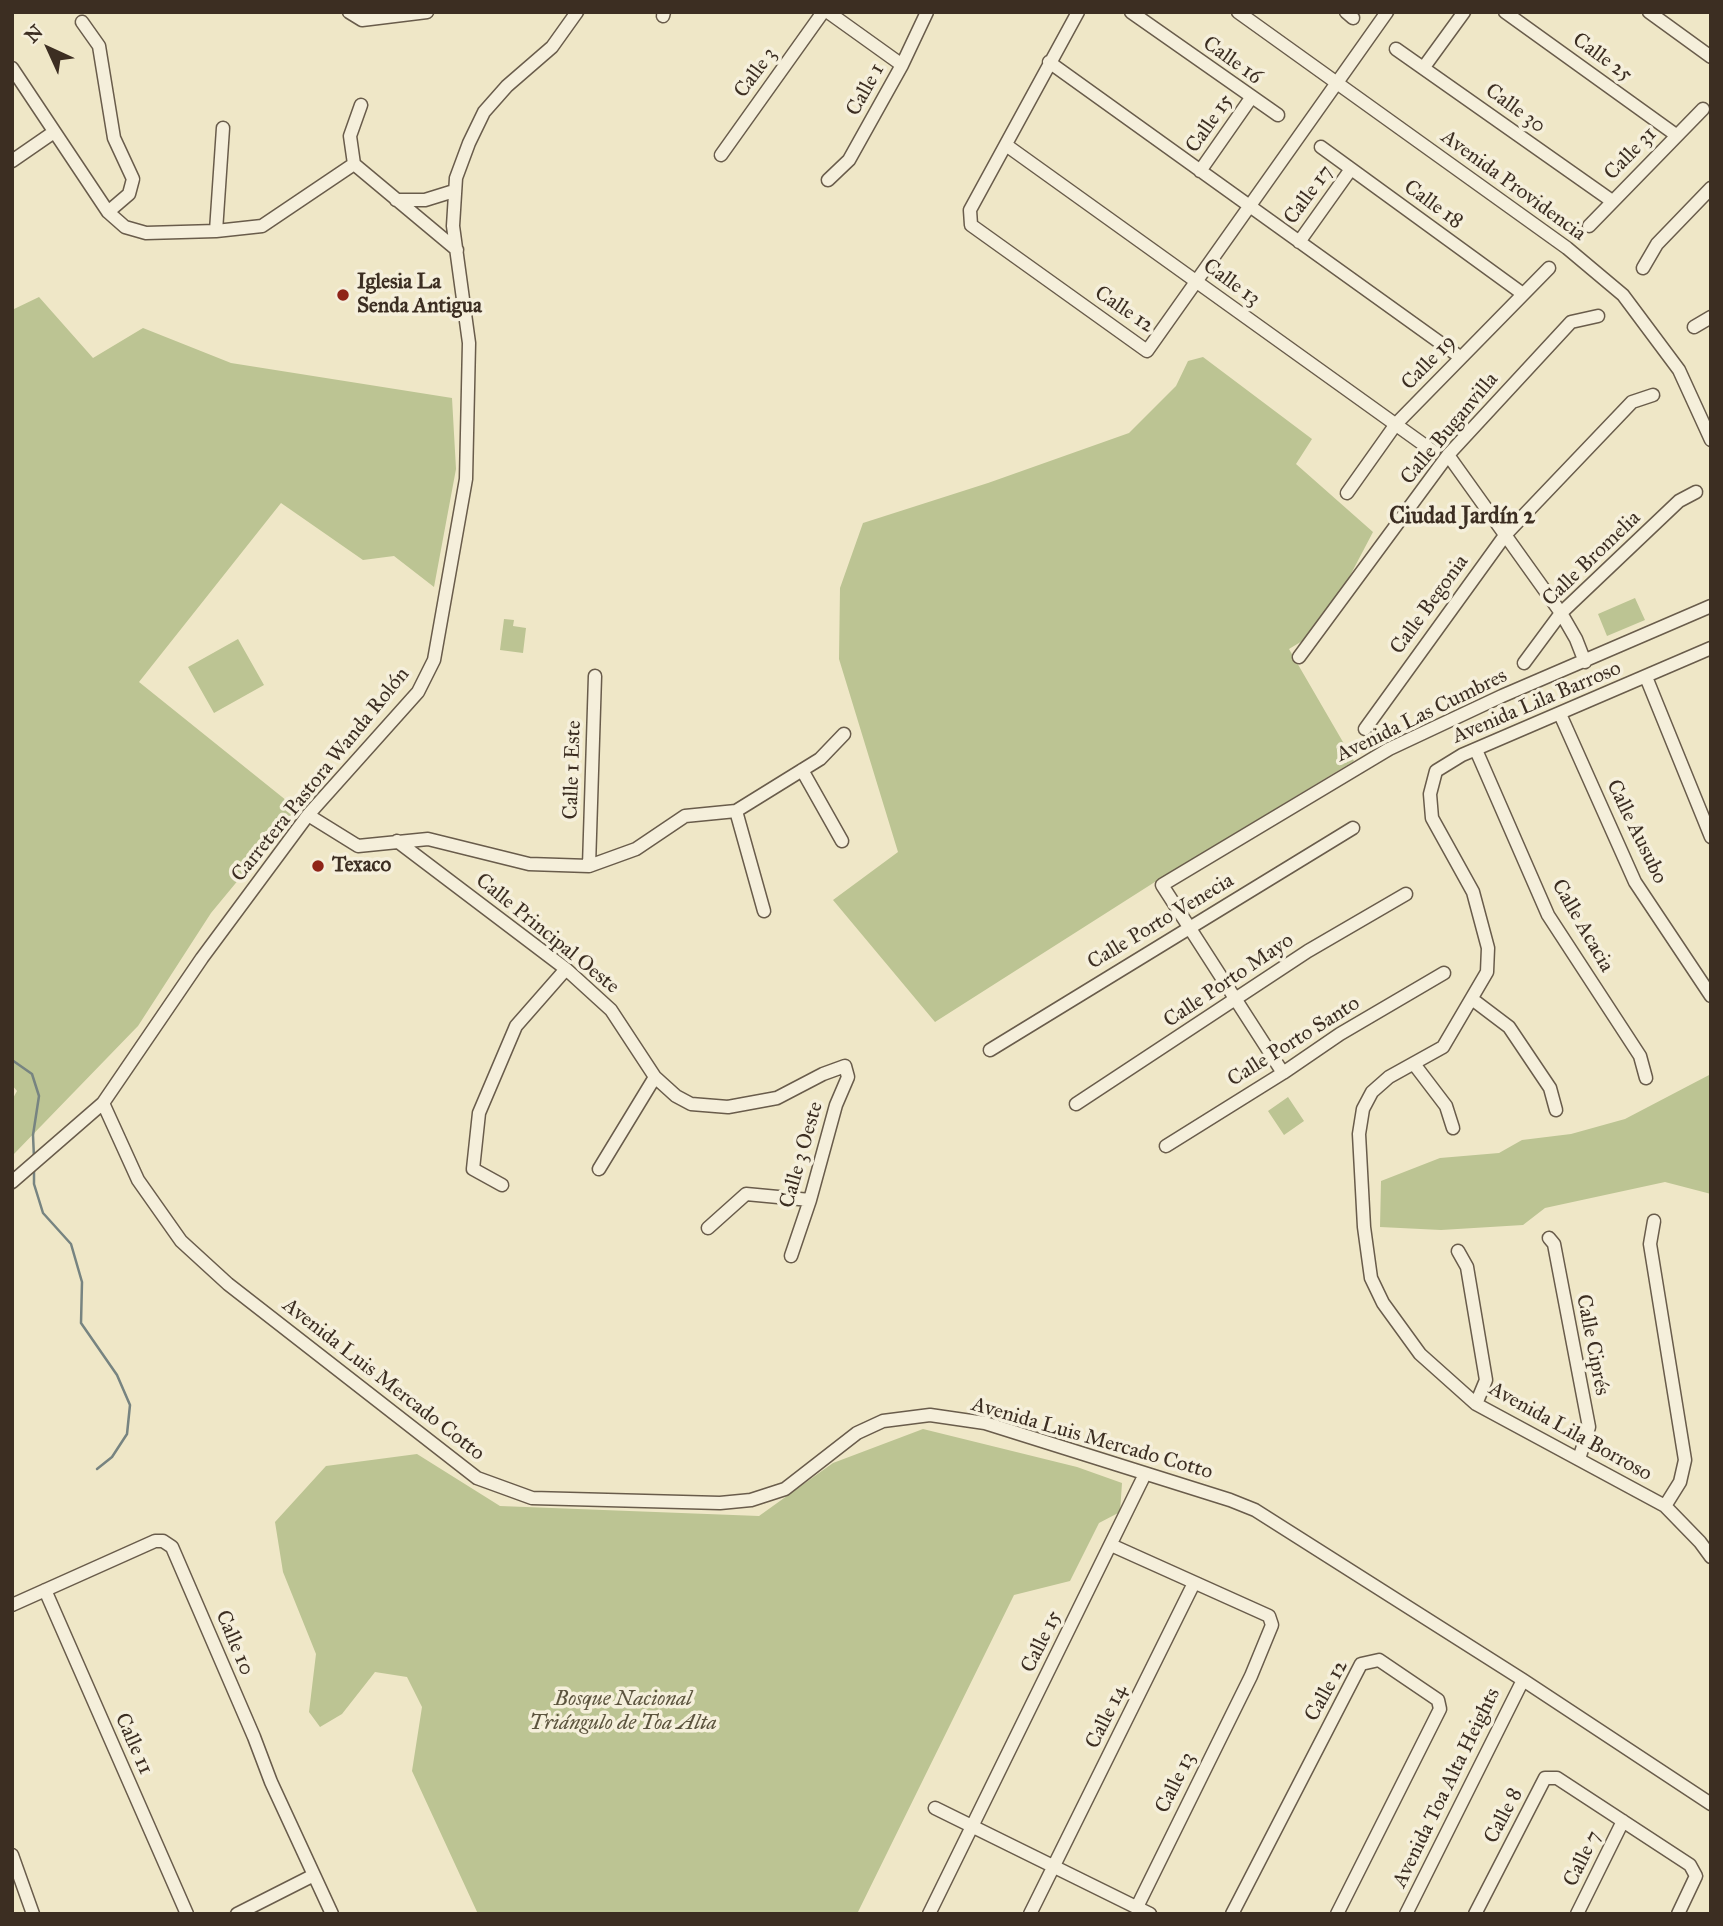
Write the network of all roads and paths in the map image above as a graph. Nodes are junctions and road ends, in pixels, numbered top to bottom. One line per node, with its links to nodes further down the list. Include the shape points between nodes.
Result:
1 (349, 12): 2 (street, via 362,19)
2 (427, 12)
3 (577, 12): 36 (street, Carretera Pastora Wanda Rolón, via 552,47 484,112)
4 (825, 12): 17 (street); 30 (street, Calle 3)
5 (927, 12): 17 (street, Calle 1)
6 (1078, 12): 16 (street, Calle 12)
7 (1131, 12): 21 (street, Calle 16)
8 (1238, 12): 20 (street, Avenida Providencia)
9 (1387, 12): 20 (street, Calle 12)
10 (1464, 12): 18 (street)
11 (1505, 12): 27 (street, Calle 25)
12 (1649, 12): 15 (street)
13 (82, 22): 41 (street, via 99,46 114,138 133,179 129,194)
14 (1396, 49): 18 (street, Calle 30)
15 (1711, 57)
16 (1049, 62): 28 (street, Calle 12); 34 (street)
17 (902, 65): 35 (street, Calle 1, via 849,160)
18 (1424, 67): 39 (street, Calle 30)
19 (12, 68): 26 (street)
20 (1336, 82): 40 (street, Calle 12); 56 (street, Avenida Providencia, via 1567,248 1623,295 1679,370)
21 (1251, 98): 24 (street, Calle 16); 34 (street, Calle 15)
22 (361, 105): 32 (street, via 350,136)
23 (1703, 109): 27 (street, Calle 31)
24 (1278, 115)
25 (223, 128): 43 (street)
26 (54, 132): 31 (street); 41 (street)
27 (1676, 135): 39 (street, Calle 31)
28 (1006, 145): 48 (street, Calle 13); 48 (street, Calle 12, via 970,209 971,225 1147,351)
29 (1321, 147): 33 (street, Calle 18)
30 (721, 155)
31 (12, 161)
32 (354, 164): 38 (street); 43 (street, via 261,226)
33 (1351, 169): 44 (street, Calle 17); 49 (street, Calle 18)
34 (1200, 171): 40 (street)
35 (828, 180)
36 (455, 185): 38 (street, via 425,200); 45 (street, Carretera Pastora Wanda Rolón)
37 (1711, 188): 47 (street, via 1657,244)
38 (396, 200): 45 (street)
39 (1612, 201): 42 (street, Calle 31)
40 (1250, 207): 44 (street); 48 (street, Calle 12)
41 (108, 212): 43 (street, via 125,226 146,233)
42 (1589, 226)
43 (216, 231)
44 (1299, 242): 53 (street)
45 (457, 250): 76 (street, Carretera Pastora Wanda Rolón, via 469,343 466,479 434,660 418,692)
46 (1549, 268): 49 (street, Calle 19)
47 (1643, 268)
48 (1196, 281): 55 (street, Calle 13)
49 (1523, 294): 53 (street, Calle 19)
50 (1598, 316): 58 (street, Calle Buganvilla, via 1571,322)
51 (1711, 317): 52 (street)
52 (1694, 327)
53 (1460, 357): 55 (street, Calle 19)
54 (1653, 395): 61 (street, Calle Begonia, via 1633,402)
55 (1396, 424): 57 (street, Calle 13); 60 (street, Calle 19)
56 (1711, 440)
57 (1434, 452)
58 (1448, 455): 61 (street); 65 (street, Calle Buganvilla)
59 (1696, 492): 63 (street, Calle Bromelia, via 1679,501)
60 (1347, 493)
61 (1506, 534): 63 (street); 71 (street, Calle Begonia)
62 (1711, 606): 66 (street, Avenida Las Cumbres)
63 (1560, 613): 66 (street); 67 (street, Calle Bromelia)
64 (1711, 648): 69 (street, Avenida Lila Barroso)
65 (1299, 657)
66 (1585, 662): 84 (street, Avenida Las Cumbres, via 1389,749 1162,885)
67 (1524, 663)
68 (595, 676): 81 (street, Calle 1 Este)
69 (1646, 677): 70 (street, Avenida Lila Barroso); 78 (street)
70 (1560, 714): 73 (street, Avenida Lila Barroso); 87 (street, Calle Ausubo, via 1634,882)
71 (1365, 729)
72 (844, 734): 74 (street)
73 (1476, 750): 88 (street, Avenida Lila Barroso, via 1436,771 1430,794 1432,818 1473,892 1488,948 1487,972); 95 (street, Calle Acacia, via 1548,915 1640,1056)
74 (802, 770): 75 (street); 80 (street)
75 (736, 811): 81 (street, via 685,816 636,849); 83 (street)
76 (308, 815): 79 (street, via 358,846); 96 (street, Carretera Pastora Wanda Rolón)
77 (1353, 828): 84 (street, Calle Porto Venecia)
78 (1711, 837)
79 (397, 841): 81 (street, via 428,839 529,864); 85 (street, Calle Principal Oeste)
80 (842, 841)
81 (589, 866)
82 (1406, 894): 89 (street, Calle Porto Mayo)
83 (764, 911)
84 (1189, 926): 89 (street); 90 (street, Calle Porto Venecia)
85 (565, 969): 94 (street, Calle Principal Oeste, via 611,1010); 103 (street, via 516,1026 479,1113 473,1169)
86 (1444, 973): 93 (street, Calle Porto Santo)
87 (1711, 996)
88 (1472, 999): 91 (street, Avenida Lila Barroso, via 1443,1047); 98 (street, via 1509,1027 1550,1088)
89 (1236, 1000): 93 (street); 97 (street, Calle Porto Mayo)
90 (990, 1050)
91 (1415, 1064): 99 (street, via 1446,1105); 106 (street, Avenida Lila Barroso, via 1389,1077 1372,1092 1363,1109 1359,1134)
92 (845, 1066): 94 (street, Calle Principal Oeste, via 777,1098 728,1107 691,1104); 104 (street, Calle 3 Oeste, via 848,1077)
93 (1283, 1073): 100 (street, Calle Porto Santo)
94 (655, 1077): 101 (street)
95 (1646, 1077)
96 (103, 1103): 102 (street, Carretera Pastora Wanda Rolón); 113 (street, Avenida Luis Mercado Cotto, via 138,1180 181,1241 229,1284 477,1478 532,1498 751,1500 785,1489 858,1433 883,1421 930,1415 985,1423)
97 (1076, 1104)
98 (1556, 1110)
99 (1453, 1128)
100 (1166, 1146)
101 (599, 1169)
102 (13, 1182)
103 (502, 1185)
104 (810, 1200): 107 (street, via 746,1194); 110 (street, Calle 3 Oeste)
105 (1654, 1221): 114 (street, via 1650,1244 1685,1460 1680,1482)
106 (1364, 1227): 111 (street, Avenida Lila Borroso, via 1371,1278 1383,1303 1420,1353)
107 (708, 1228)
108 (1549, 1238): 112 (street, Calle Ciprés, via 1554,1244 1589,1427)
109 (1458, 1251): 111 (street, via 1467,1267 1486,1380)
110 (791, 1256)
111 (1476, 1404): 112 (street, Avenida Lila Borroso)
112 (1579, 1459): 114 (street, Avenida Lila Borroso)
113 (1145, 1474): 115 (street, Calle 15); 120 (street, Avenida Luis Mercado Cotto, via 1255,1510)
114 (1665, 1506): 116 (street, Avenida Lila Borroso)
115 (1111, 1545): 117 (street); 124 (street, Calle 15)
116 (1711, 1558)
117 (1194, 1583): 126 (street, Calle 14); 128 (street, Calle 13, via 1269,1616 1272,1625)
118 (45, 1590): 119 (street, Calle 10); 127 (street, Calle 10, via 155,1541 172,1547); 130 (street, Calle 11)
119 (12, 1605)
120 (1522, 1680): 121 (street, Avenida Luis Mercado Cotto); 138 (street, Avenida Toa Alta Heights)
121 (1711, 1804)
122 (935, 1808): 124 (street)
123 (1623, 1821): 139 (street, Calle 8, via 1557,1778 1545,1778); 140 (street, Calle 7); 141 (street, via 1690,1865 1696,1876)
124 (972, 1826): 126 (street); 133 (street, Calle 15)
125 (12, 1856): 129 (street)
126 (1055, 1867): 128 (street); 134 (street, Calle 14)
127 (314, 1875): 131 (street); 132 (street, Calle 10)
128 (1137, 1908): 135 (street)
129 (33, 1914)
130 (187, 1914)
131 (237, 1914)
132 (332, 1914)
133 (929, 1914)
134 (1030, 1914)
135 (1150, 1914)
136 (1232, 1914): 137 (street, Calle 12, via 1361,1664 1378,1660 1438,1700 1440,1709)
137 (1337, 1914)
138 (1406, 1914)
139 (1475, 1914)
140 (1577, 1914)
141 (1678, 1914)

